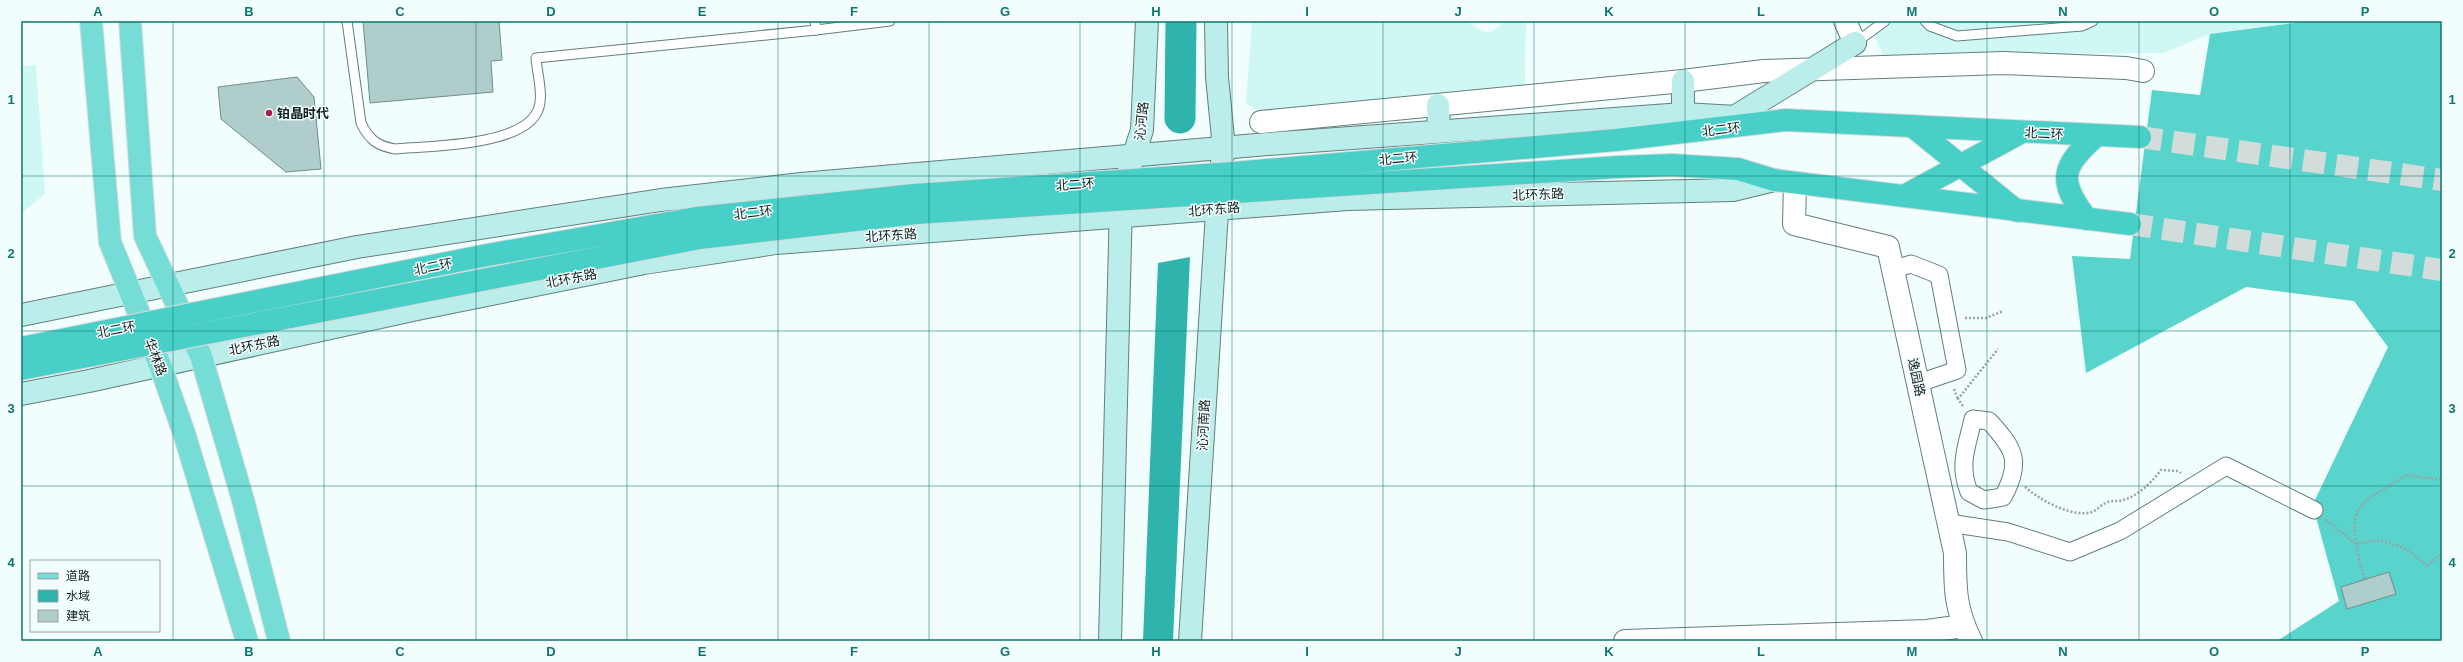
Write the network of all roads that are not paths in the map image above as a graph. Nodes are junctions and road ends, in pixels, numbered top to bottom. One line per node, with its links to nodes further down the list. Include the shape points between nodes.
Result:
1 (91, 21): 38 (main road, 华林路, via 110,242)
2 (130, 21): 37 (main road, via 145,236)
3 (347, 21): 11 (lane, via 362,123 374,142 395,150 495,138 519,130 528,124 539,109 536,58)
4 (890, 21): 11 (lane)
5 (1147, 21): 27 (main road, 沁河路, via 1142,130)
6 (1216, 21): 26 (main road, via 1217,77)
7 (1844, 21): 12 (street)
8 (1886, 21): 12 (lane)
9 (1925, 21): 10 (lane, via 1930,26 1957,36 2082,26)
10 (2093, 21)
11 (816, 25)
12 (1855, 43): 13 (main road)
13 (1813, 69): 14 (street, via 2003,63 2126,68); 15 (street, via 1764,71); 18 (main road)
14 (2143, 71)
15 (1683, 81): 16 (street); 17 (main road)
16 (1438, 105): 20 (street); 22 (main road)
17 (1683, 114): 18 (main road); 22 (main road)
18 (1736, 116): 19 (main road)
19 (1786, 120): 21 (highway, 北二环); 40 (highway, 北二环, bridge, via 1616,140 1232,173 914,195 696,218 482,256)
20 (1261, 122)
21 (1912, 126): 23 (highway, 北二环); 28 (highway)
22 (1440, 131): 26 (main road)
23 (2022, 132): 24 (highway, 北二环); 28 (highway)
24 (2097, 135): 25 (highway, 北二环); 34 (highway, via 2079,151 2068,167 2066,183 2072,200)
25 (2140, 137)
26 (1224, 148): 27 (main road); 31 (main road)
27 (1135, 157): 33 (main road, 沁河路, via 1122,192); 37 (main road, via 808,183 661,200 356,247)
28 (1961, 165): 30 (highway); 32 (highway)
29 (1785, 181): 30 (highway, 北二环); 31 (main road, 北环东路, via 1733,190 1347,199); 36 (street, 逸园路, via 1794,224 1888,247); 43 (highway, 北二环, bridge, via 1738,169 1672,164 917,214 700,238)
30 (1904, 196): 32 (highway, 北二环)
31 (1216, 209): 33 (main road, 北环东路); 53 (main road, 沁河南路)
32 (2017, 211): 34 (highway, 北二环)
33 (1119, 218): 41 (main road, 北环东路, via 776,243 718,250 417,309); 52 (main road)
34 (2087, 219): 35 (highway, 北二环)
35 (2130, 224)
36 (1894, 269): 44 (street, 逸园路); 44 (street, via 1911,264 1939,275 1957,370)
37 (169, 284): 38 (main road); 41 (main road)
38 (130, 291): 39 (main road); 42 (main road, 华林路)
39 (21, 315)
40 (21, 348)
41 (201, 356): 42 (main road, 北环东路); 51 (main road, via 243,500)
42 (160, 366): 45 (main road, 北环东路); 50 (main road, 华林路, via 184,433)
43 (21, 369)
44 (1919, 383): 48 (street, 逸园路)
45 (21, 394)
46 (2012, 481): 46 (street, via 2016,463 2010,446 1989,421 1973,419 1963,457 1963,477 1969,492 1984,500 2003,497)
47 (2314, 510): 48 (street, via 2226,466 2120,531 2070,552 2008,532)
48 (1948, 523): 49 (street, 逸园路, via 1955,553 1955,595)
49 (1967, 633): 54 (street, via 1927,631)
50 (247, 641)
51 (279, 641)
52 (1110, 641)
53 (1190, 641)
54 (1625, 641)

